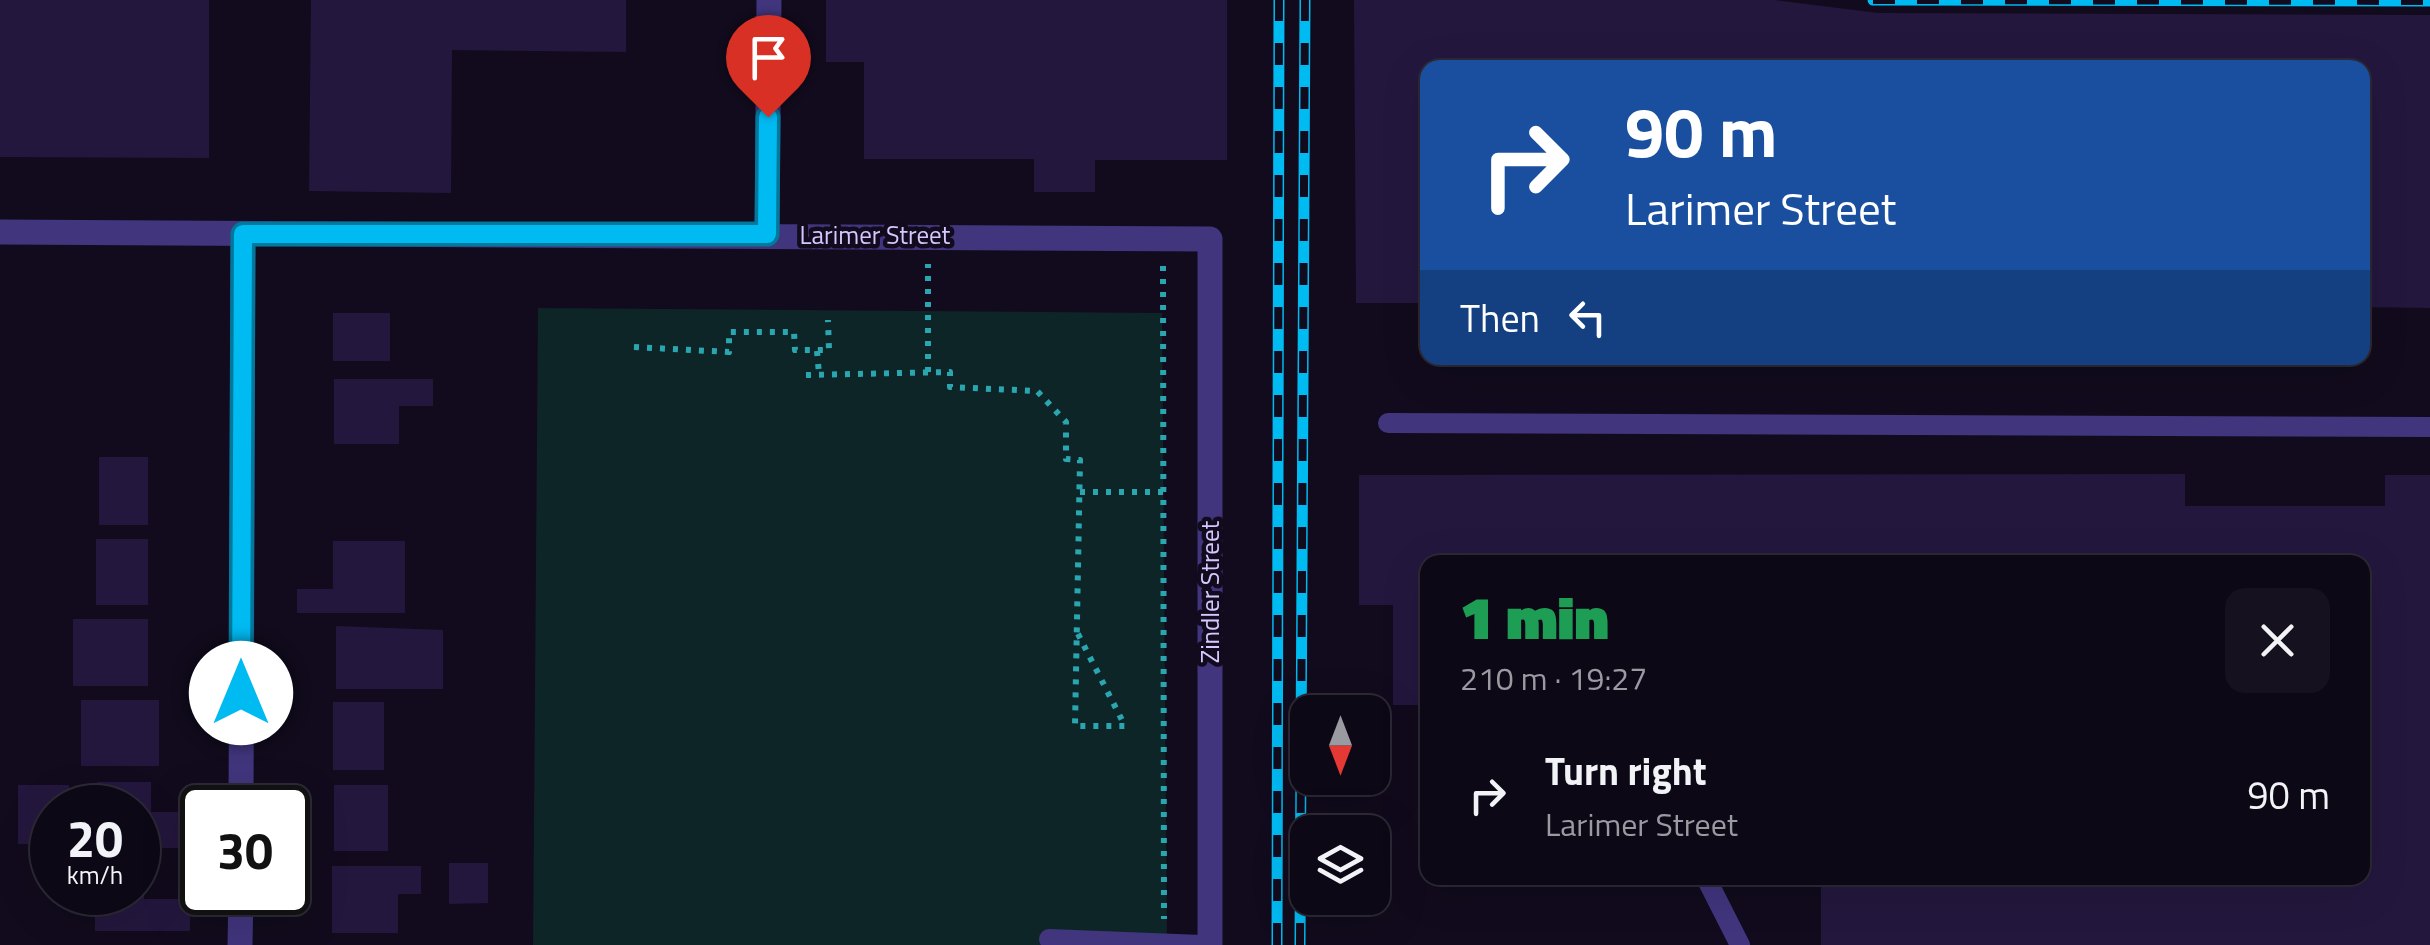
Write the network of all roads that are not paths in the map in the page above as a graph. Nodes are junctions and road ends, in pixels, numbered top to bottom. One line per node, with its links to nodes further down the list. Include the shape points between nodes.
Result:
1 (769, 0): 4 (street)
2 (0, 232): 3 (street, Larimer Street)
3 (243, 234): 4 (street, Larimer Street); 8 (street)
4 (767, 234): 5 (street, Larimer Street)
5 (1210, 238): 15 (street, Zindler Street)
6 (1388, 423): 7 (lane)
7 (2430, 427)
8 (241, 785)
9 (1710, 885): 16 (lane)
10 (240, 915): 13 (street)
11 (1048, 939): 12 (lane)
12 (1164, 944): 14 (lane)
13 (240, 945)
14 (1202, 945)
15 (1210, 945)
16 (1740, 945)

